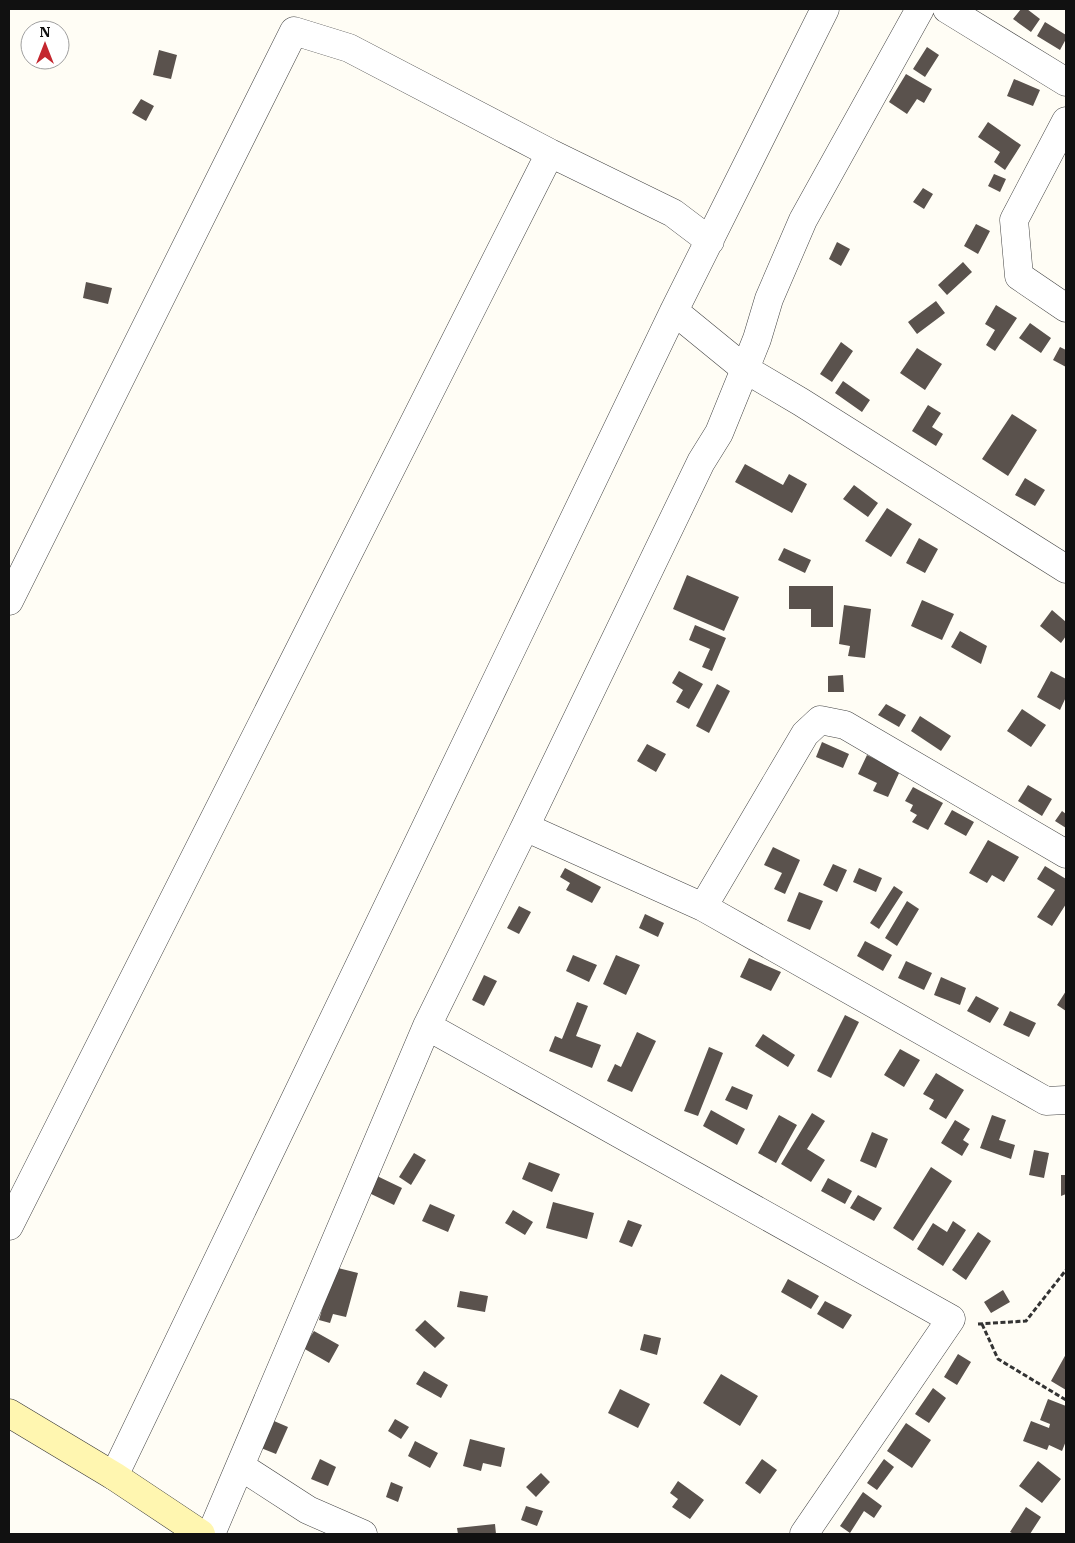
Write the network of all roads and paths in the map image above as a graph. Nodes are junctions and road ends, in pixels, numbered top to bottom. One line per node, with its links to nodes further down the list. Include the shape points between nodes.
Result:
1 (825, 9): 7 (street)
2 (920, 9): 10 (street, via 803,220 770,299)
3 (947, 9): 4 (street)
4 (1066, 82)
5 (1066, 121): 8 (street, via 1014,220 1019,276)
6 (550, 153): 7 (street, via 673,213); 11 (street, via 349,48 294,31); 19 (street)
7 (710, 241): 9 (street)
8 (1066, 308)
9 (674, 312): 10 (street); 26 (street)
10 (746, 369): 12 (street); 14 (street, via 719,433 701,462)
11 (16, 566): 13 (street)
12 (1066, 569)
13 (9, 601)
14 (525, 827): 16 (street); 17 (street)
15 (1066, 854): 16 (street, via 845,725 820,720 805,734)
16 (703, 907): 18 (street, via 1046,1101)
17 (427, 1026): 21 (street); 25 (street)
18 (1066, 1100)
19 (9, 1226)
20 (1066, 1270): 22 (path, via 1026,1320)
21 (951, 1319): 22 (path); 30 (street)
22 (982, 1324): 23 (path, via 998,1359)
23 (1066, 1400)
24 (9, 1413): 26 (main road)
25 (240, 1466): 28 (street); 29 (street, via 308,1510)
26 (114, 1476): 27 (main road)
27 (201, 1534)
28 (211, 1534)
29 (363, 1534)
30 (804, 1534)

